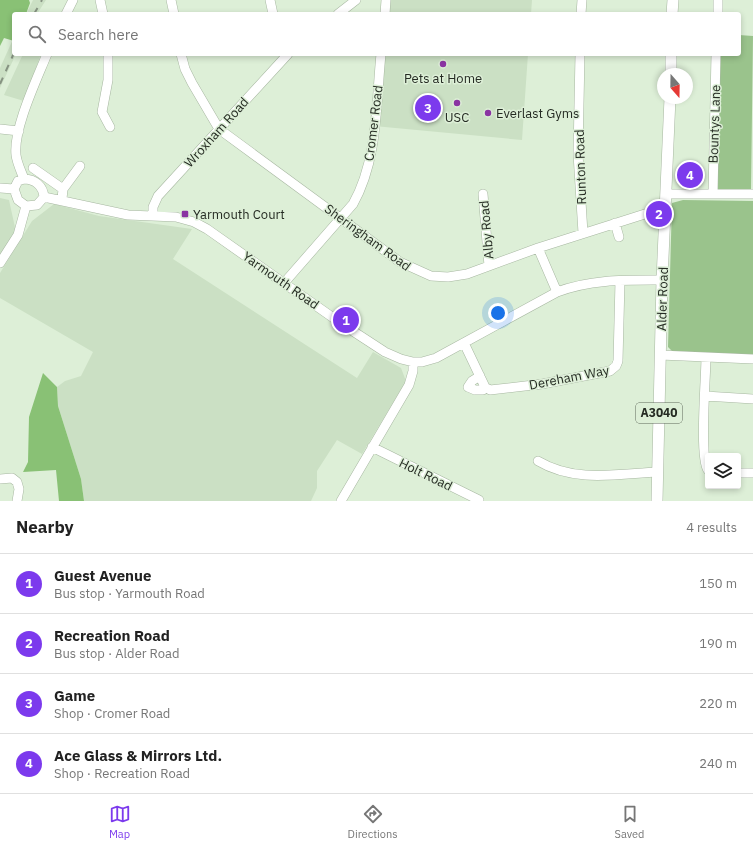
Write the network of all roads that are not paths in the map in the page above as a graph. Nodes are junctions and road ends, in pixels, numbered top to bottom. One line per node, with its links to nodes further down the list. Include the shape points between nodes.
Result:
1 (73, 0): 10 (street)
2 (100, 0): 11 (street)
3 (172, 0): 12 (street)
4 (270, 0): 13 (street)
5 (356, 0): 14 (street)
6 (386, 0): 15 (street)
7 (582, 0): 16 (street)
8 (673, 0): 17 (main road)
9 (718, 0): 18 (street)
10 (67, 12)
11 (103, 12)
12 (174, 12)
13 (273, 12)
14 (341, 12)
15 (385, 12)
16 (582, 12)
17 (672, 12)
18 (718, 12)
19 (46, 56): 32 (street)
20 (108, 56): 29 (street, via 108,80 102,112)
21 (182, 56): 31 (street, Sheringham Road, via 192,83)
22 (284, 56): 31 (street, Wroxham Road)
23 (381, 56): 48 (street, Cromer Road, via 370,157 361,189 353,204)
24 (580, 56): 50 (street, Runton Road, via 578,154)
25 (671, 56): 27 (main road)
26 (716, 56): 41 (street, Bountys Lane)
27 (671, 68)
28 (670, 104): 40 (main road, Alder Road / A3040)
29 (110, 127)
30 (0, 129): 32 (street)
31 (219, 129): 47 (street, Wroxham Road, via 155,200); 48 (street, Sheringham Road)
32 (19, 131): 35 (street, via 16,156)
33 (80, 166): 38 (street)
34 (33, 168): 38 (street)
35 (24, 179): 37 (street, via 18,181); 43 (street, via 30,179 41,187)
36 (0, 188): 37 (street)
37 (14, 189): 45 (street, via 18,200)
38 (63, 189): 44 (street)
39 (483, 194): 54 (street, Alby Road)
40 (666, 194): 41 (street); 56 (main road, Alder Road / A3040)
41 (713, 194): 42 (street)
42 (753, 194)
43 (44, 197): 44 (street, Yarmouth Road); 45 (street, via 37,205)
44 (62, 200): 47 (street, Yarmouth Road, via 128,214)
45 (26, 206): 53 (street, via 18,235)
46 (648, 213): 49 (street, Sheringham Road)
47 (153, 215): 57 (street, Yarmouth Road, via 185,219 207,229)
48 (341, 217): 54 (street, Sheringham Road, via 400,262 431,276 448,278); 57 (street, Cromer Road)
49 (615, 223): 50 (street, Sheringham Road); 51 (street)
50 (583, 233): 52 (street, Sheringham Road)
51 (619, 237)
52 (538, 248): 54 (street, Sheringham Road); 58 (street)
53 (0, 263)
54 (489, 266)
55 (620, 280): 56 (street, Yarmouth Road); 58 (street, Yarmouth Road, via 576,285); 65 (street, Dereham Way, via 618,361 613,370 542,384 490,390)
56 (662, 280): 60 (main road, Alder Road / A3040)
57 (284, 283): 63 (street, Yarmouth Road, via 385,352)
58 (557, 292): 59 (street, Yarmouth Road)
59 (464, 343): 63 (street, Yarmouth Road, via 436,358); 64 (street)
60 (660, 355): 61 (street); 71 (main road, Alder Road / A3040)
61 (706, 357): 62 (street); 66 (street)
62 (753, 359)
63 (413, 362): 68 (street, via 408,385)
64 (480, 376): 65 (street); 65 (street, Dereham Way, via 468,387 479,391)
65 (485, 387)
66 (705, 396): 67 (street); 69 (street)
67 (753, 399)
68 (372, 447): 75 (street, Holt Road); 77 (street)
69 (705, 453)
70 (538, 461): 71 (street, via 579,476)
71 (658, 472): 78 (main road, Alder Road / A3040)
72 (741, 472): 73 (street)
73 (753, 474)
74 (0, 478): 76 (street, via 12,478 17,482)
75 (479, 500)
76 (17, 501)
77 (341, 501)
78 (657, 501)

